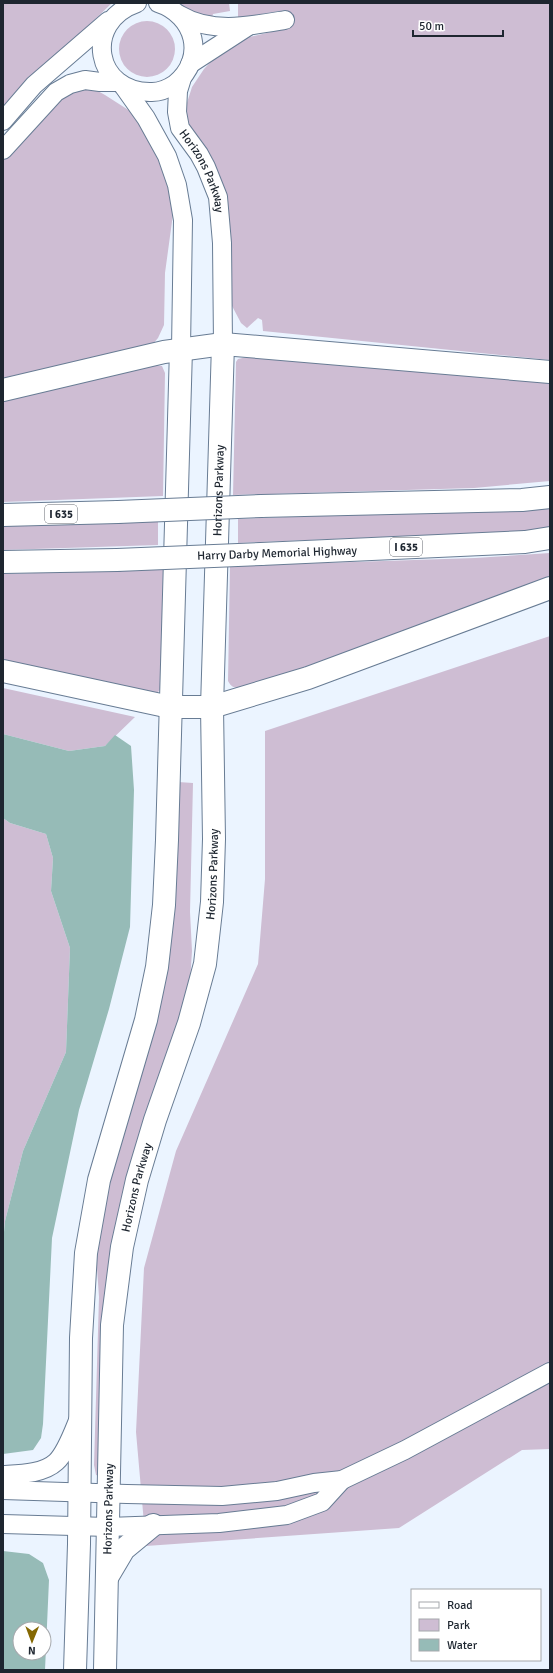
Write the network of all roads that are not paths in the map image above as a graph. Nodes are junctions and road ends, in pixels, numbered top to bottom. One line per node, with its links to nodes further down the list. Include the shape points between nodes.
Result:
1 (137, 3): 4 (street, via 125,7)
2 (158, 3): 3 (street, via 168,6)
3 (180, 15): 6 (street, via 191,21 216,27); 7 (street, Horizons Parkway, via 189,27 193,39 193,52)
4 (113, 16): 8 (street, Horizons Parkway, via 105,29 102,57 108,71); 9 (street, via 34,85)
5 (285, 20): 6 (street)
6 (246, 27): 7 (street)
7 (186, 71): 8 (street, via 170,88 155,92 139,92); 11 (street, Horizons Parkway, via 178,90 177,112 180,128 203,161 218,198 222,243)
8 (121, 84): 10 (street, via 85,80 70,84 56,92); 12 (street, Horizons Parkway, via 146,118 167,156 177,185 183,220)
9 (3, 121)
10 (3, 150)
11 (223, 344): 12 (main road); 13 (main road); 22 (main road, Horizons Parkway)
12 (181, 349): 14 (main road); 21 (main road, Horizons Parkway)
13 (550, 372)
14 (3, 390)
15 (550, 497): 16 (main road, I 635, bridge, via 522,500)
16 (3, 515)
17 (550, 538): 18 (main road, Harry Darby Memorial Highway / I 635, bridge, via 525,542 261,554)
18 (3, 562)
19 (550, 588): 22 (main road, via 308,678)
20 (3, 672): 21 (main road)
21 (170, 707): 22 (main road); 24 (main road, Horizons Parkway, via 164,905 157,967 146,1020 99,1180 86,1253 82,1298)
22 (212, 707): 29 (main road, Horizons Parkway, via 214,839 212,902 204,964 189,1023 137,1180 122,1247 112,1325)
23 (550, 1372): 26 (street, via 405,1450)
24 (80, 1417): 25 (street, via 57,1461 30,1473); 28 (main road, Horizons Parkway)
25 (3, 1475)
26 (342, 1480): 29 (street, via 277,1491 222,1496); 32 (street, via 322,1502 287,1515 219,1523)
27 (3, 1490): 28 (street)
28 (79, 1492): 29 (street); 31 (main road, Horizons Parkway)
29 (109, 1494): 33 (main road, Horizons Parkway)
30 (3, 1524): 31 (street)
31 (79, 1526): 33 (street); 35 (main road, Horizons Parkway)
32 (153, 1526): 33 (street); 34 (main road, via 124,1549)
33 (108, 1527): 34 (main road, Horizons Parkway)
34 (107, 1577): 36 (main road, Horizons Parkway)
35 (76, 1670)
36 (105, 1670)

